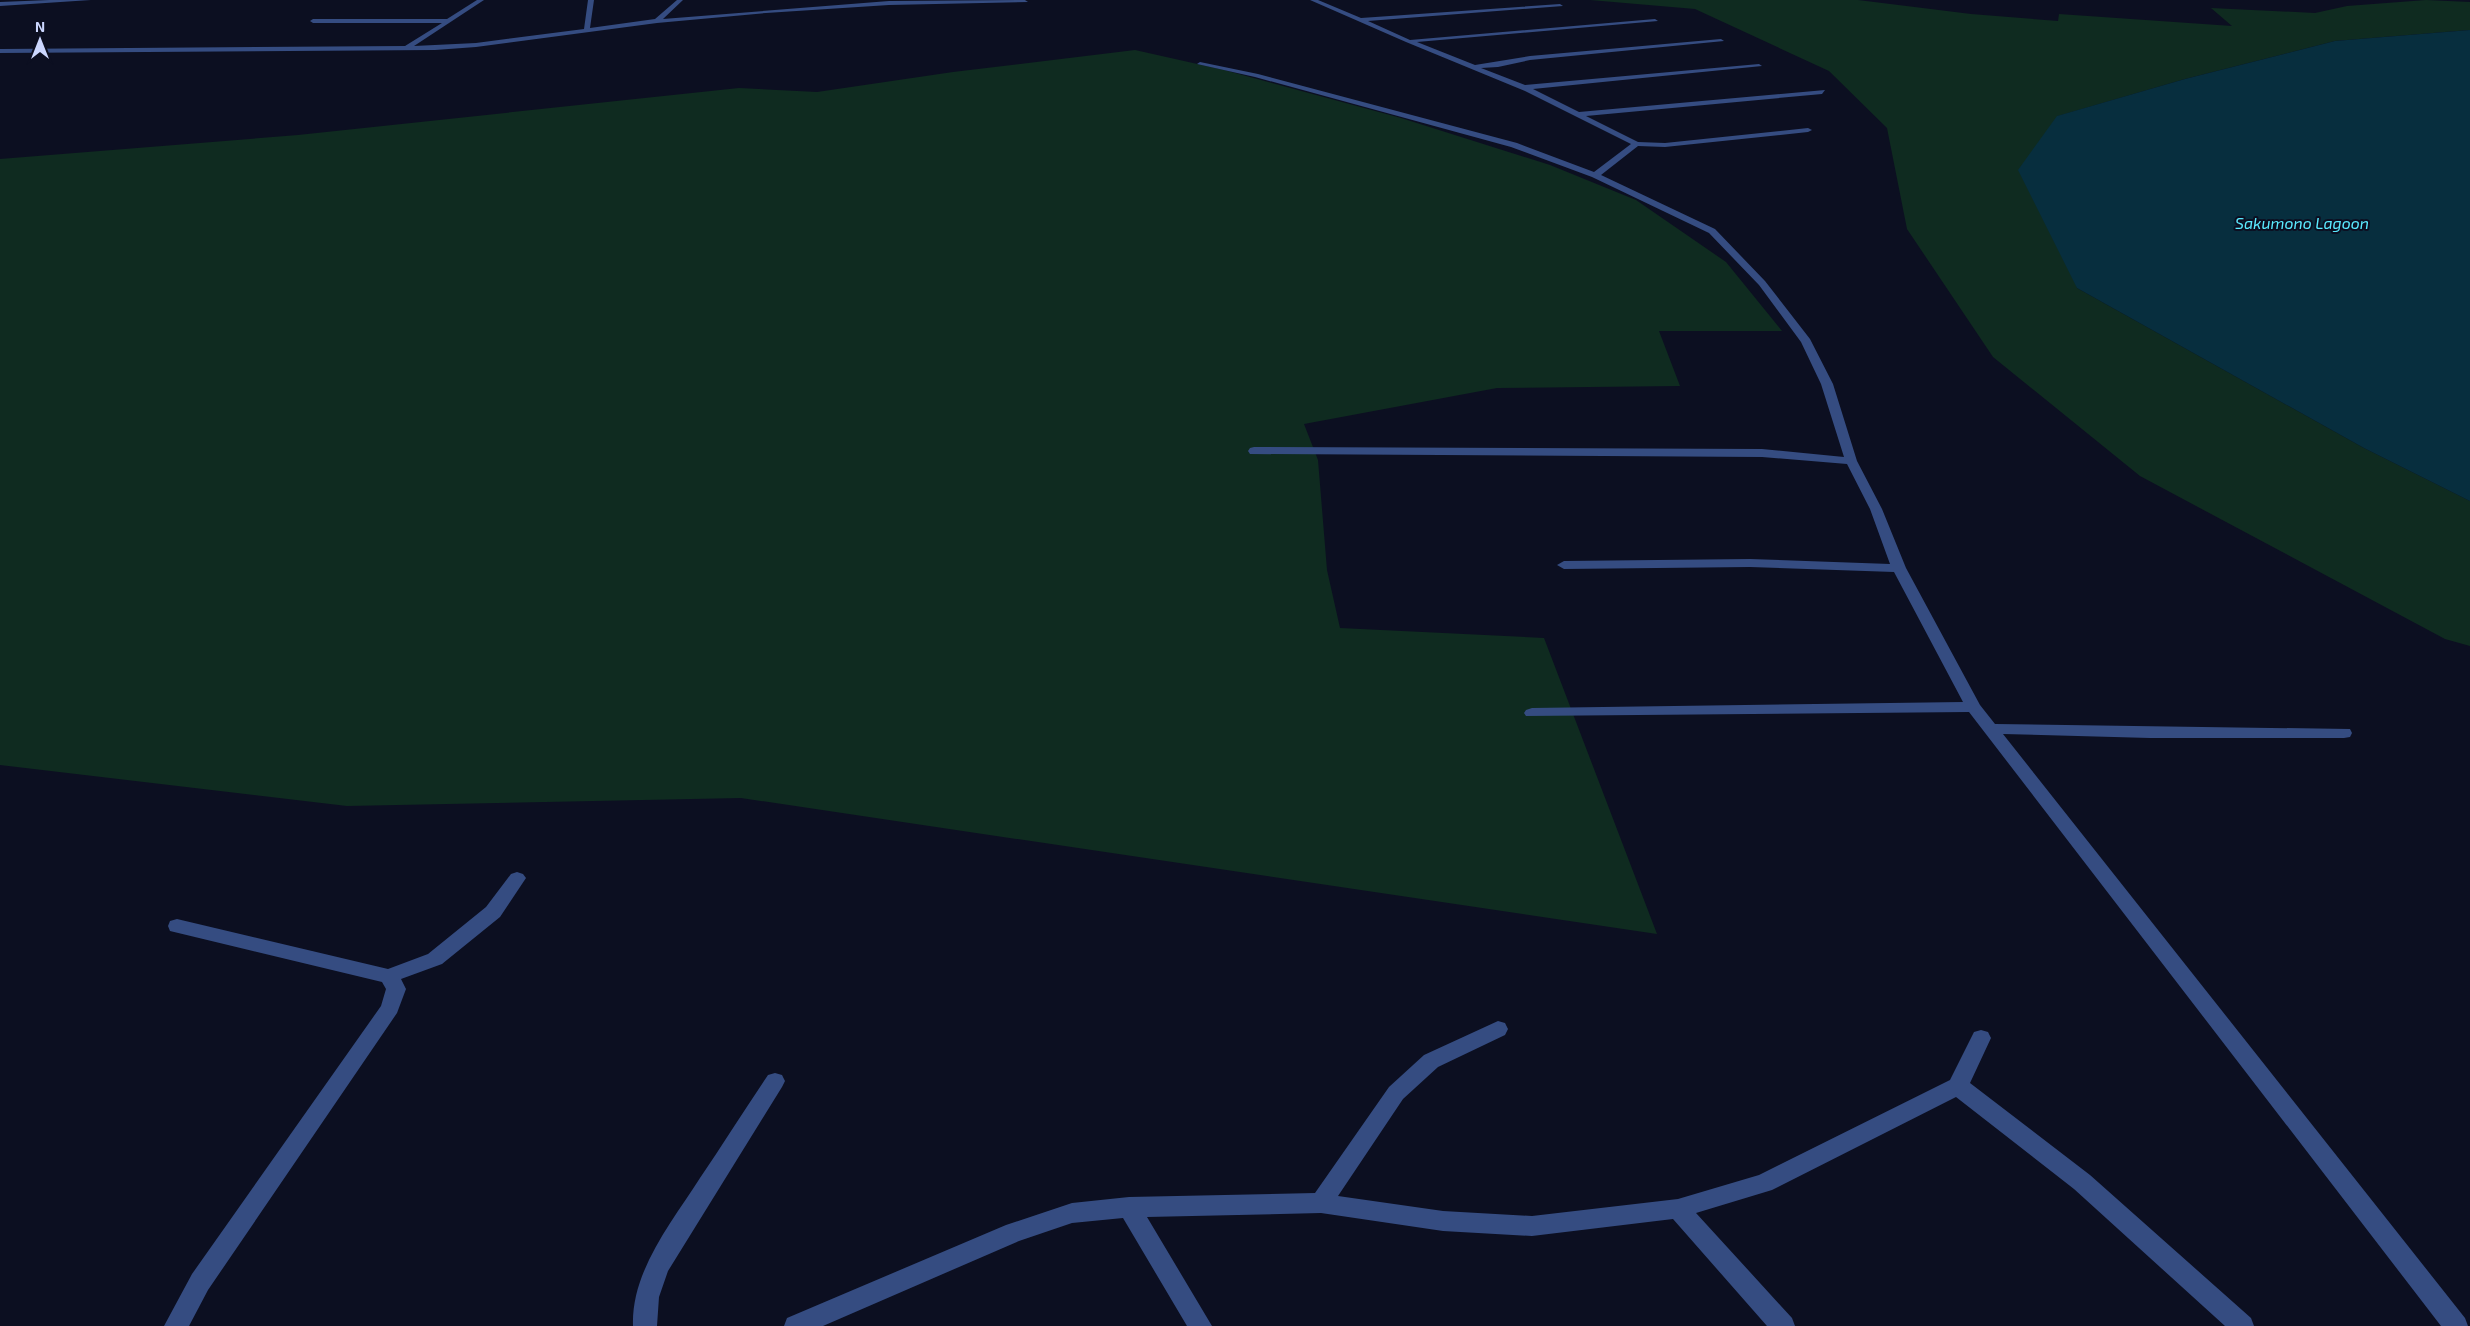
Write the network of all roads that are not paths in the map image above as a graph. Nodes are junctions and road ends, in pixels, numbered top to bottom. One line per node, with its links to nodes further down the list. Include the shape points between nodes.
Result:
1 (88, 0): 7 (street)
2 (481, 0): 11 (street)
3 (591, 0): 14 (street)
4 (680, 0): 12 (street)
5 (1313, 0): 9 (street)
6 (1025, 2): 12 (street, via 889,3)
7 (0, 4)
8 (1560, 6): 9 (street)
9 (1361, 20): 15 (street)
10 (313, 21): 11 (street)
11 (448, 21): 17 (street)
12 (657, 21): 14 (street)
13 (1655, 21): 15 (street)
14 (587, 29): 17 (street, via 476,45)
15 (1408, 41): 21 (street)
16 (1721, 41): 21 (street, via 1530,58)
17 (406, 48): 18 (street)
18 (0, 51)
19 (1200, 64): 27 (street, via 1256,75 1500,141)
20 (1759, 66): 22 (street)
21 (1474, 67): 22 (street)
22 (1525, 87): 24 (street)
23 (1822, 92): 24 (street)
24 (1581, 114): 26 (street)
25 (1808, 130): 26 (street, via 1665,145)
26 (1636, 144): 27 (street)
27 (1595, 175): 29 (street, via 1712,231 1762,282 1810,349 1828,384)
28 (1254, 451): 29 (street, via 1762,453)
29 (1851, 462): 31 (street, via 1876,509)
30 (1564, 565): 31 (street, via 1750,563)
31 (1900, 568): 32 (street)
32 (1973, 706): 33 (street); 34 (street)
33 (1532, 713)
34 (1989, 728): 35 (street, via 2150,733); 52 (street)
35 (2344, 733)
36 (517, 878): 38 (street, via 493,912 435,959)
37 (177, 926): 38 (street)
38 (389, 976): 46 (street, via 396,989 390,1008 200,1282)
39 (1498, 1029): 43 (street, via 1432,1061 1396,1093)
40 (1981, 1038): 42 (street)
41 (775, 1081): 47 (street, via 666,1251 653,1277 643,1310)
42 (1958, 1086): 45 (street, via 1764,1183); 51 (street, via 2082,1182)
43 (1321, 1203): 44 (street); 45 (street, via 1442,1221 1532,1226)
44 (1129, 1207): 48 (street, via 1072,1213 1014,1232); 49 (street)
45 (1678, 1209): 50 (street)
46 (176, 1326)
47 (645, 1326)
48 (796, 1326)
49 (1200, 1326)
50 (1783, 1326)
51 (2242, 1326)
52 (2456, 1326)

